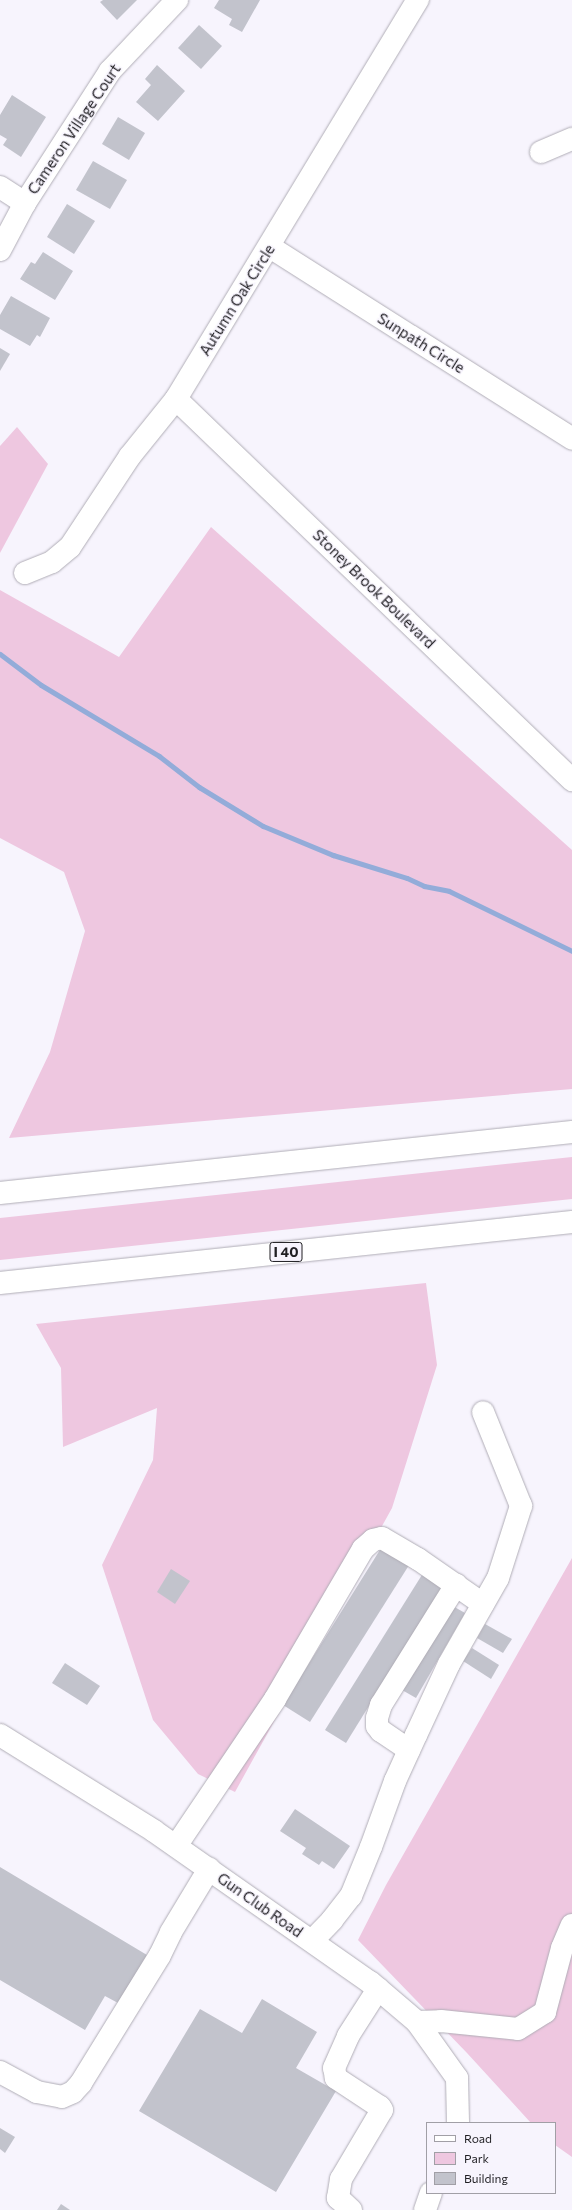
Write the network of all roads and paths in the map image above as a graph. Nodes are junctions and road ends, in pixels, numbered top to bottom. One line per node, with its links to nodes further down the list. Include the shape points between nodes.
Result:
1 (177, 0): 6 (main road, Cameron Village Court, via 110,71)
2 (418, 0): 7 (main road, Autumn Oak Circle)
3 (572, 139): 4 (main road)
4 (541, 152)
5 (0, 187): 6 (main road)
6 (26, 203): 8 (main road, Cameron Village Court)
7 (270, 247): 9 (main road, Autumn Oak Circle); 10 (main road, Sunpath Circle)
8 (0, 250)
9 (176, 399): 11 (main road, Autumn Oak Circle, via 130,456 70,546 52,562); 12 (main road, Stoney Brook Boulevard)
10 (572, 438)
11 (25, 573)
12 (572, 780)
13 (572, 1132): 14 (main road)
14 (0, 1193)
15 (572, 1222): 16 (main road, I 40)
16 (0, 1283)
17 (483, 1412): 19 (main road, via 521,1506 498,1578)
18 (456, 1585): 19 (main road); 21 (main road, via 381,1705 377,1718 377,1726 381,1731); 22 (main road, via 382,1538 373,1540 363,1549 275,1699)
19 (482, 1604): 21 (main road, via 449,1664)
20 (0, 1735): 22 (main road, Gun Club Road)
21 (409, 1750): 25 (main road, via 351,1896)
22 (176, 1846): 23 (main road, Gun Club Road)
23 (209, 1870): 25 (main road, Gun Club Road); 28 (main road, via 171,1932 160,1956 73,2092 62,2097 37,2092)
24 (572, 1925): 27 (main road, via 562,1948 545,2012 518,2029 441,2021)
25 (312, 1941): 26 (main road, Gun Club Road)
26 (378, 1989): 27 (main road, Gun Club Road); 31 (main road, via 348,2036 334,2068 336,2078 382,2110 340,2179 338,2198)
27 (417, 2022): 29 (main road, Gun Club Road, via 457,2078)
28 (0, 2072)
29 (458, 2122)
30 (432, 2194): 32 (main road)
31 (351, 2210)
32 (425, 2210)

